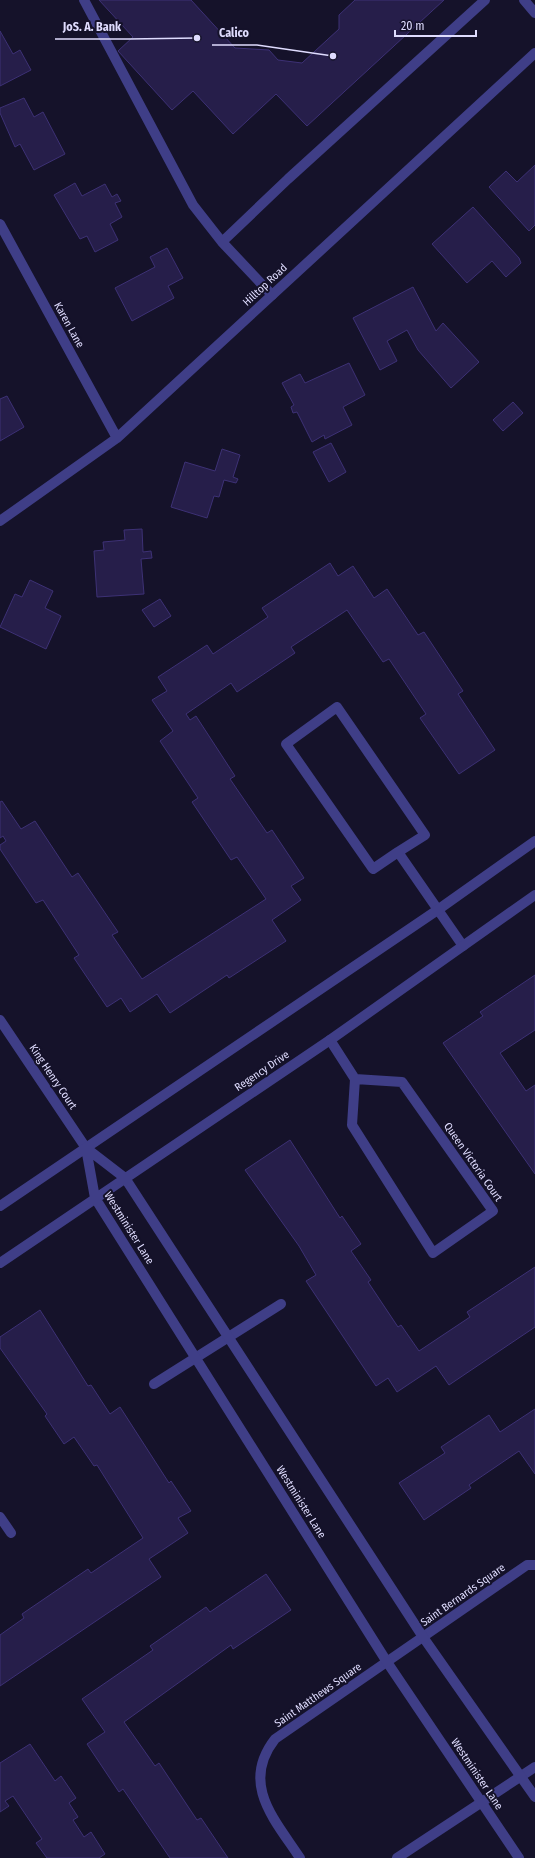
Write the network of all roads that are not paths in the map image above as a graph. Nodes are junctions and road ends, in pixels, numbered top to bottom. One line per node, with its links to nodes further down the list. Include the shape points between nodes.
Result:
1 (84, 0): 7 (street, via 193,205)
2 (486, 0): 7 (street)
3 (524, 0): 4 (street)
4 (535, 13)
5 (535, 53): 8 (street, Hilltop Road)
6 (0, 224): 9 (street, Karen Lane)
7 (222, 242): 8 (street)
8 (272, 295): 9 (street, Hilltop Road)
9 (117, 438): 10 (street, Hilltop Road)
10 (0, 521)
11 (535, 841): 14 (street)
12 (398, 852): 12 (street, via 424,836 337,707 286,744 373,869); 14 (street)
13 (535, 895): 15 (street, Regency Drive)
14 (439, 909): 15 (street); 19 (street)
15 (463, 946): 17 (street, Regency Drive)
16 (0, 1020): 19 (street, King Henry Court)
17 (330, 1040): 18 (street); 20 (street, Regency Drive)
18 (355, 1079): 18 (street, Queen Victoria Court, via 352,1125 433,1253 493,1212 402,1082)
19 (86, 1148): 20 (street); 21 (street, Westminister Lane); 22 (street)
20 (125, 1178): 21 (street, Regency Drive); 25 (street)
21 (95, 1198): 23 (street, Regency Drive); 26 (street, Westminister Lane)
22 (0, 1206)
23 (0, 1263)
24 (281, 1304): 25 (street)
25 (229, 1337): 26 (street); 31 (street)
26 (196, 1358): 27 (street); 33 (street, Westminister Lane)
27 (154, 1384)
28 (0, 1517): 29 (street)
29 (11, 1533)
30 (535, 1565): 31 (street, Saint Bernards Square, via 527,1565)
31 (423, 1637): 32 (street, Saint Bernards Square); 35 (street)
32 (405, 1649): 33 (street, Saint Matthews Square)
33 (387, 1662): 37 (street, Westminister Lane); 38 (street, Saint Matthews Square, via 275,1739 267,1749 260,1773 263,1797 267,1808)
34 (535, 1767): 35 (street)
35 (521, 1776): 36 (street); 37 (street)
36 (535, 1796)
37 (481, 1802): 39 (street); 40 (street, Westminister Lane)
38 (300, 1858)
39 (397, 1858)
40 (518, 1858)

